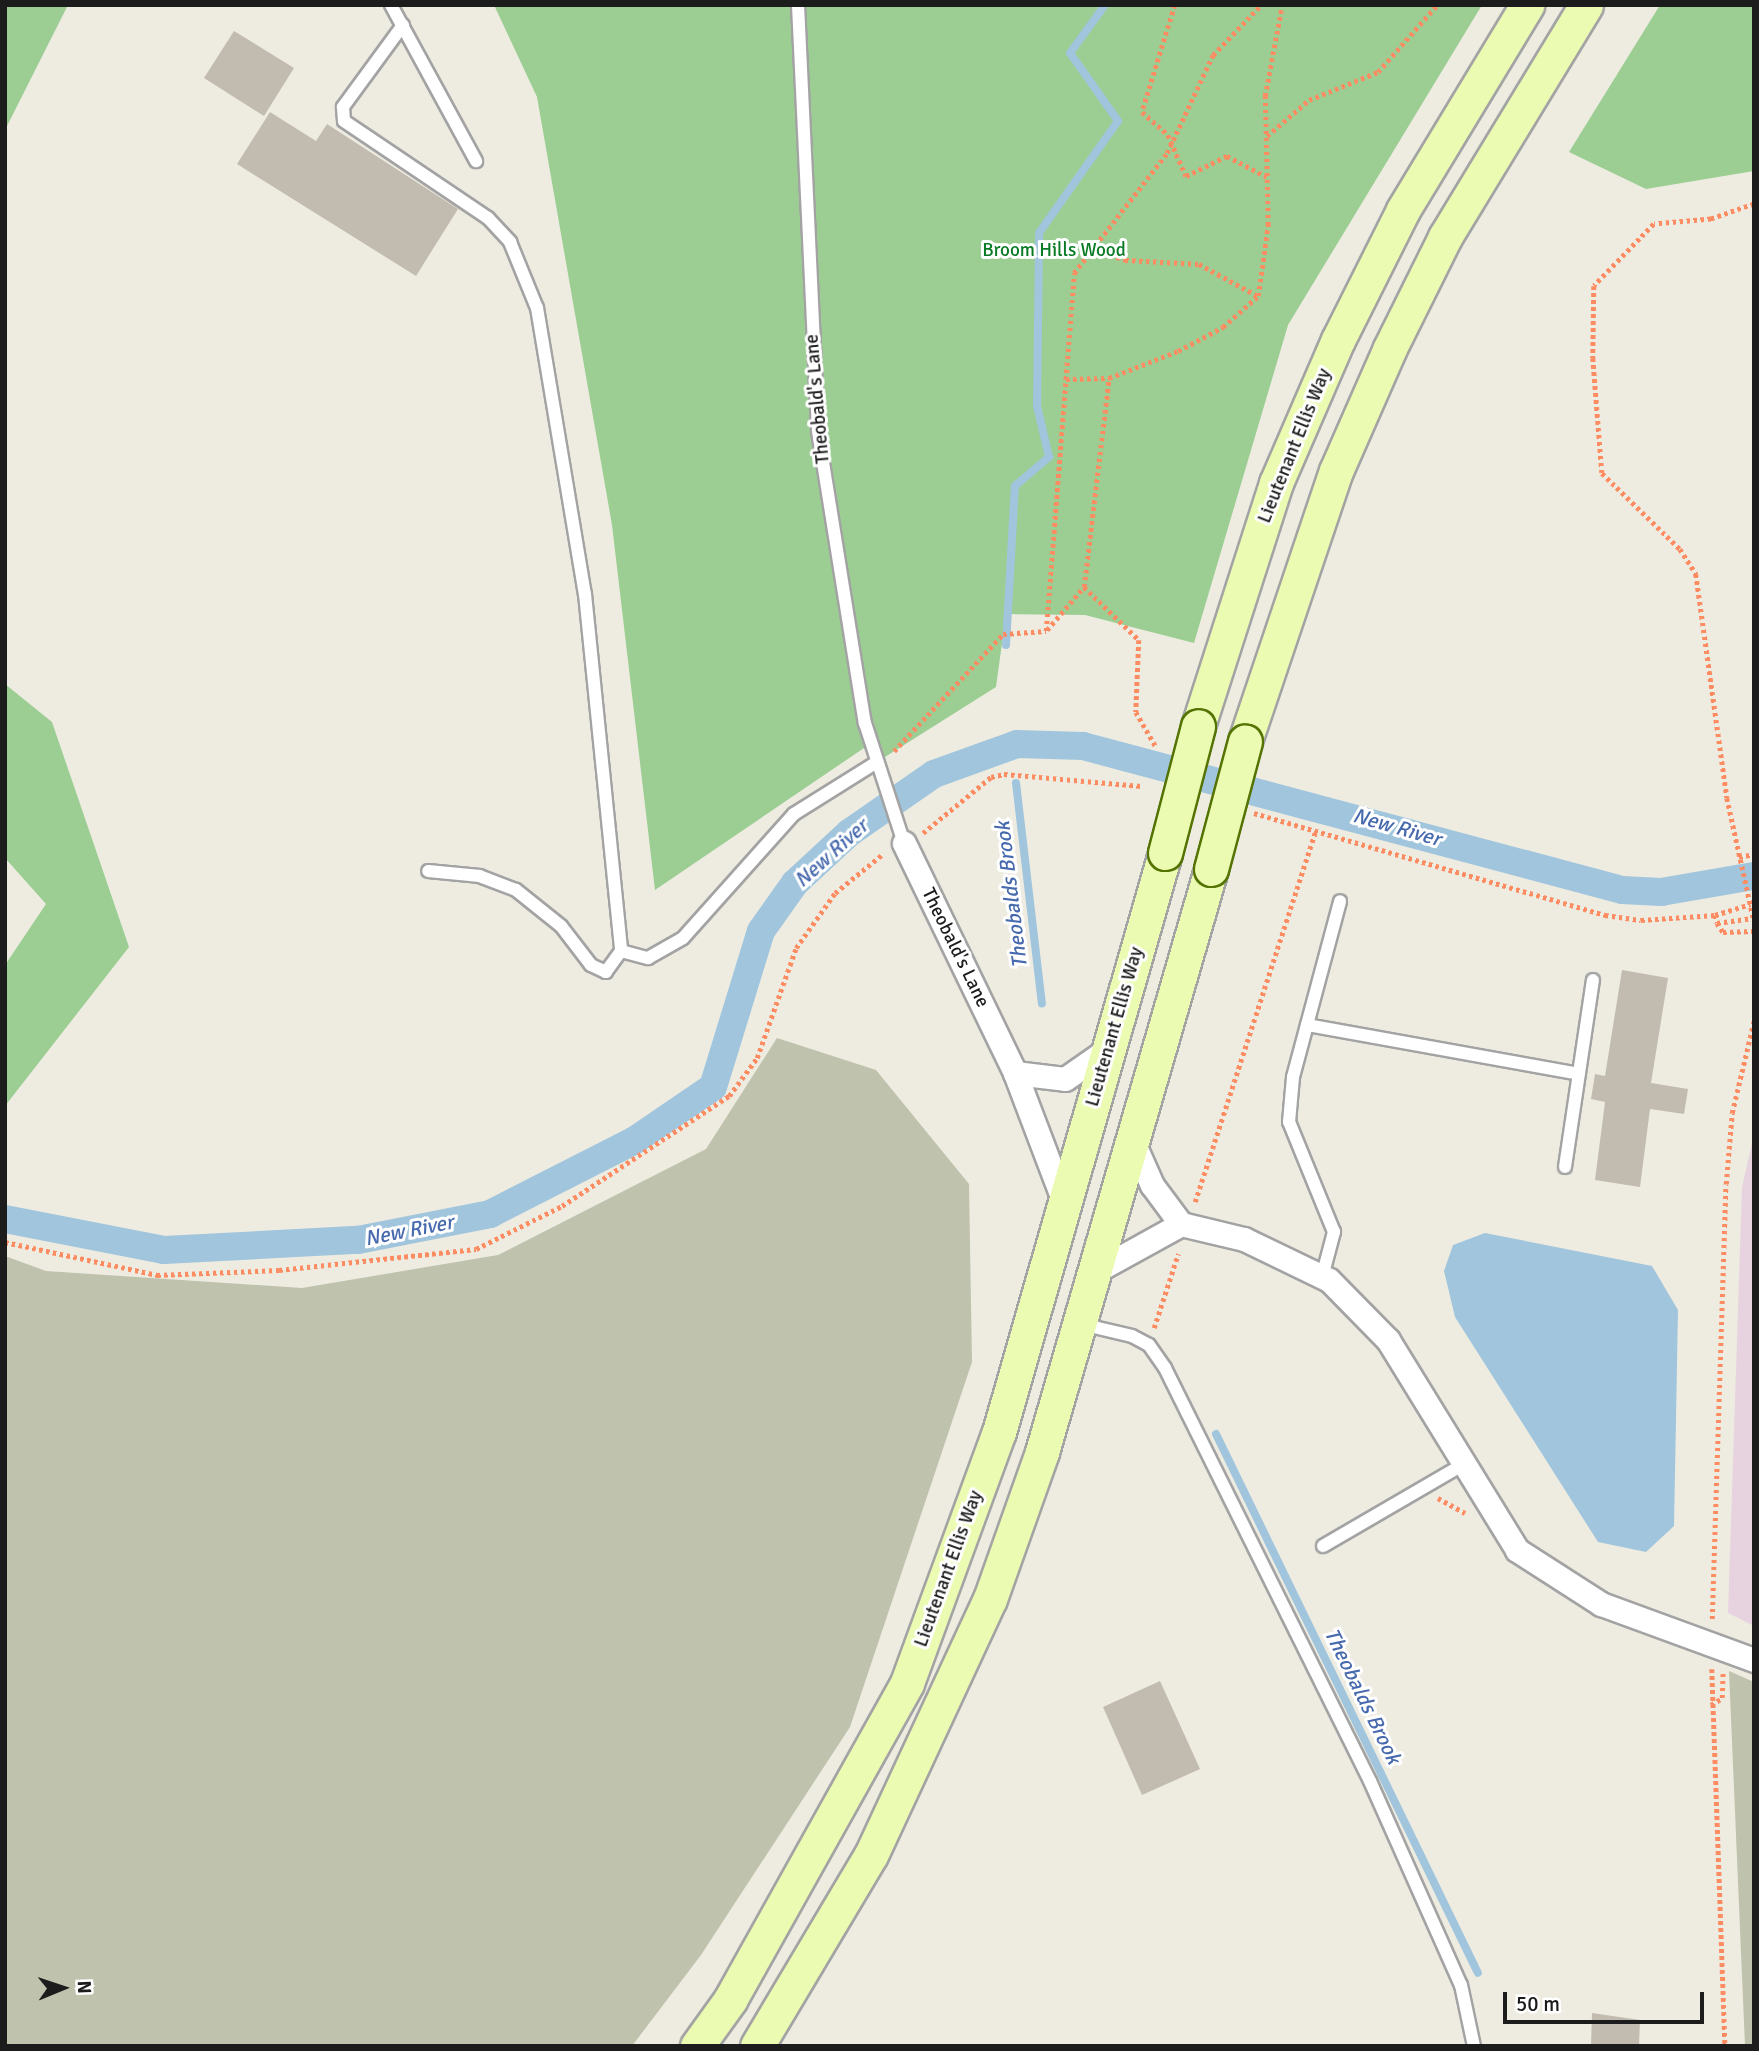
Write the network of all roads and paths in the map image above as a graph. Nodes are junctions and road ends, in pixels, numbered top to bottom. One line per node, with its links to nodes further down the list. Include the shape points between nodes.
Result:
1 (391, 5): 9 (lane)
2 (798, 5): 22 (lane, Theobald's Lane, via 818,431 864,723)
3 (1175, 5): 11 (path, via 1170,37 1142,112)
4 (1261, 5): 11 (path, via 1213,55)
5 (1282, 5): 10 (path, via 1265,96)
6 (1437, 5): 10 (path, via 1378,72 1308,100)
7 (1527, 5): 41 (main road, Lieutenant Ellis Way, bridge, via 1410,199 1338,340 1276,483 1198,726)
8 (1586, 5): 44 (main road, bridge, via 1445,237 1336,471 1245,741)
9 (403, 25): 12 (lane); 37 (lane, via 343,107 344,121 488,218 510,242 537,308 585,594)
10 (1266, 137): 13 (path)
11 (1171, 143): 13 (path, via 1186,176 1227,156); 15 (path)
12 (476, 161)
13 (1267, 177): 16 (path)
14 (1754, 204): 29 (path, via 1711,219 1654,224 1594,286 1602,472 1680,549 1696,574)
15 (1090, 249): 16 (path, via 1125,261 1199,264); 18 (path, via 1074,274)
16 (1258, 296): 17 (path, via 1223,327)
17 (1109, 378): 18 (path); 19 (path)
18 (1066, 379): 20 (path)
19 (1084, 587): 20 (path); 21 (path, via 1139,640 1136,712)
20 (1046, 631): 22 (path, via 1003,634 897,749)
21 (1156, 746)
22 (877, 762): 27 (lane, Theobald's Lane); 37 (lane, via 794,814 683,938 648,958)
23 (1141, 786): 25 (path, via 1004,774 950,809)
24 (1247, 810): 26 (path)
25 (937, 825)
26 (1315, 833): 33 (path, via 1605,915 1641,920); 47 (path)
27 (896, 839): 42 (street, Theobald's Lane); 48 (path, via 835,893 796,948 757,1058 729,1096 562,1206 476,1249 279,1270 157,1275)
28 (1754, 854): 29 (path)
29 (1739, 857): 32 (path)
30 (428, 871): 37 (lane, via 480,876 516,890 561,926 591,965 606,972)
31 (1340, 901): 40 (lane)
32 (1750, 904): 33 (path); 34 (path)
33 (1715, 915): 35 (path)
34 (1753, 919): 35 (path)
35 (1717, 923): 36 (path, via 1723,932)
36 (1754, 931)
37 (621, 951)
38 (1593, 980): 43 (lane)
39 (1754, 1021): 55 (path, via 1732,1113 1726,1184)
40 (1307, 1025): 43 (lane); 50 (lane, via 1289,1122 1334,1232)
41 (1108, 1049): 42 (street, via 1065,1079); 46 (main road, Lieutenant Ellis Way)
42 (1015, 1073): 46 (street, Theobald's Lane)
43 (1579, 1074): 45 (lane)
44 (1133, 1142): 47 (street, via 1152,1185); 49 (main road)
45 (1565, 1167)
46 (1066, 1208): 60 (main road, Lieutenant Ellis Way, via 999,1432 907,1683 730,2000)
47 (1184, 1224): 49 (street); 50 (street, via 1244,1239); 52 (path)
48 (5, 1242)
49 (1096, 1271): 51 (main road)
50 (1322, 1276): 53 (street, via 1388,1340)
51 (1080, 1324): 52 (lane); 61 (main road, via 990,1599 931,1737 871,1855)
52 (1149, 1345): 62 (lane, via 1370,1781 1461,1985)
53 (1462, 1465): 54 (lane); 56 (street, via 1517,1550 1601,1604)
54 (1323, 1546)
55 (1712, 1614)
56 (1754, 1660)
57 (1712, 1661): 59 (path)
58 (1723, 1665): 59 (path, via 1722,1698)
59 (1712, 1705): 63 (path)
60 (697, 2046)
61 (757, 2046)
62 (1474, 2046)
63 (1725, 2046)

